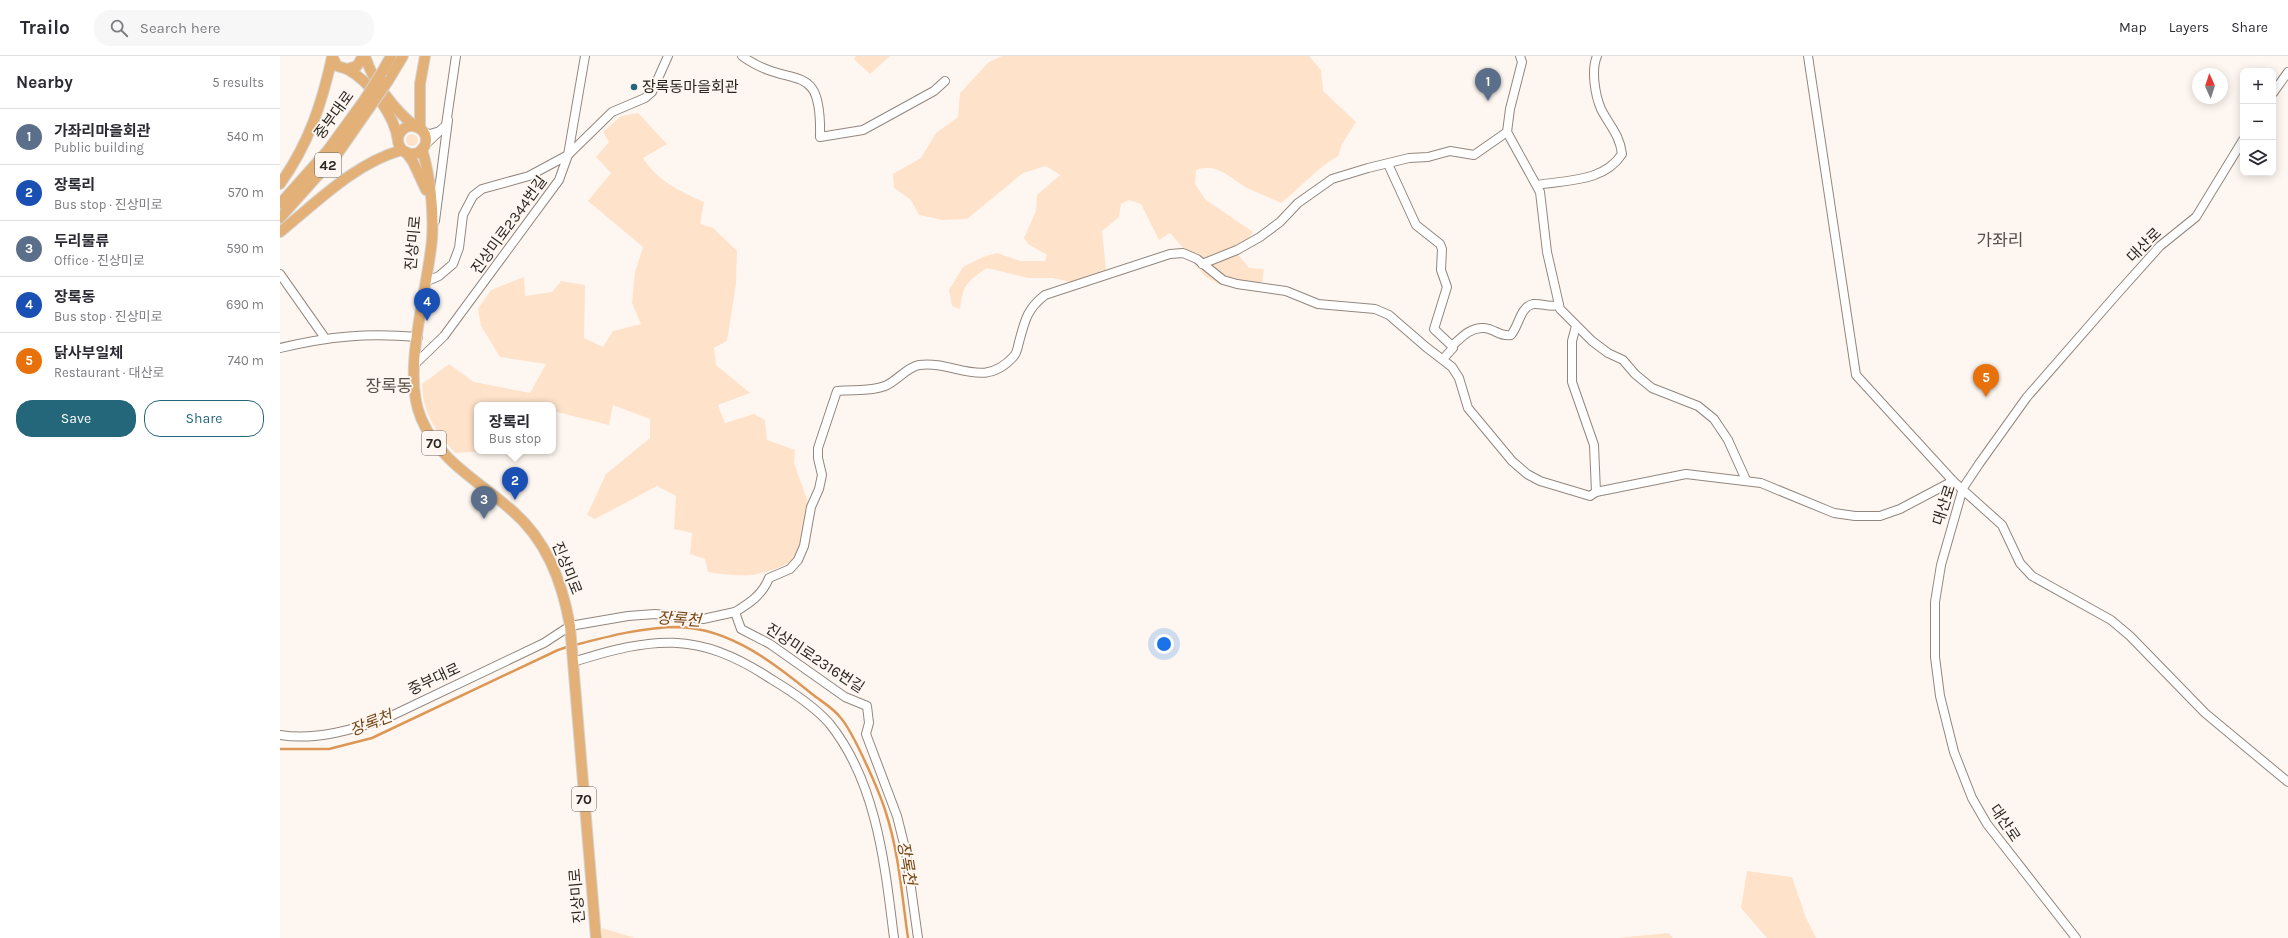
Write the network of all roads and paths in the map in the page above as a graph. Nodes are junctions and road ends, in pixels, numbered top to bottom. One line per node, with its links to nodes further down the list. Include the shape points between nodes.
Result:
1 (332, 56): 13 (main road, via 338,66); 27 (main road, via 314,123 294,164)
2 (364, 56): 13 (main road, via 357,66); 19 (main road, via 393,104)
3 (391, 56): 17 (main road, 중부대로 / 42, bridge)
4 (403, 56): 17 (main road, 42, bridge, via 388,81)
5 (425, 56): 19 (main road, via 420,84)
6 (456, 56): 18 (street)
7 (585, 56): 25 (street, 진상미로2344번길)
8 (668, 56): 25 (street, via 652,92 612,112)
9 (742, 56): 15 (street, via 761,66 803,74 813,82 819,99 820,137 863,130 934,91)
10 (1520, 56): 21 (street, via 1522,62)
11 (1597, 56): 28 (street, via 1594,67 1598,99 1601,109 1617,133 1622,154 1616,164 1595,175)
12 (1808, 56): 46 (street, via 1856,375)
13 (347, 69): 24 (main road, via 361,78 390,115)
14 (2288, 72): 16 (street)
15 (945, 81)
16 (2276, 89)
17 (367, 103): 29 (main road, 중부대로 / 42); 31 (main road, 중부대로 / 42, via 338,153)
18 (448, 120): 20 (street); 33 (street)
19 (420, 129): 20 (street, via 435,134); 23 (main road); 24 (main road, via 403,129)
20 (444, 129): 23 (street)
21 (1506, 132): 26 (street, via 1474,155 1450,151); 28 (street)
22 (2240, 145): 47 (street, 대산로, via 2196,217 2160,246 2027,397)
23 (423, 147): 24 (main road, via 414,153); 30 (main road)
24 (402, 148): 30 (main road, via 419,173); 32 (main road, via 366,166)
25 (568, 155): 36 (street, via 529,176 482,189 473,196 464,216 459,248 453,264); 44 (street, 진상미로2344번길, via 559,180 546,200 444,336)
26 (1388, 164): 34 (street, via 1332,179 1298,203 1280,222 1260,237 1237,250); 41 (street, via 1416,225 1440,244 1442,249 1441,270 1447,287 1434,329)
27 (280, 184)
28 (1537, 185): 37 (street, via 1547,252)
29 (280, 204)
30 (431, 207): 33 (main road, 진상미로 / 70)
31 (280, 218)
32 (280, 232)
33 (432, 239): 36 (main road, 진상미로 / 70)
34 (1202, 264): 43 (street, via 1223,280 1238,284 1286,291 1318,304 1375,309 1389,315 1426,348); 49 (street, via 1183,253 1170,254 1045,294 1033,304 1016,355 990,373 918,365 885,386 868,390 837,391 818,448 822,475 798,560 790,569 769,578 765,589 752,602)
35 (280, 274): 40 (street)
36 (425, 282): 39 (main road, 진상미로 / 70)
37 (1559, 305): 38 (street); 41 (street, via 1552,307 1534,304 1527,307 1512,335 1497,334 1484,328 1477,329 1467,332)
38 (1576, 326): 45 (street, via 1608,353 1623,360 1634,374 1652,388 1698,406 1714,419 1728,440); 48 (street, via 1572,341 1572,382 1594,444)
39 (418, 337): 40 (street, via 361,334); 44 (main road, 진상미로 / 70)
40 (325, 338): 42 (street)
41 (1452, 346): 43 (street)
42 (280, 348)
43 (1443, 359): 48 (street, via 1452,366 1468,408 1512,461 1540,481 1590,496)
44 (414, 365): 50 (main road, 진상미로 / 70, via 416,404 434,443 456,466 510,508 534,533 556,572)
45 (1746, 480): 46 (street, via 1784,491 1834,513 1856,516 1880,516 1900,509); 48 (street, via 1686,474)
46 (1953, 481): 47 (street)
47 (1963, 488): 53 (street, via 2002,525 2020,563 2032,576 2111,620 2130,636 2204,713); 57 (street, 대산로, via 1941,565 1935,602 1936,669 1944,715 1961,771 1983,818)
48 (1596, 492)
49 (735, 612): 50 (street, via 702,619 648,614); 56 (street, 진상미로2316번길, via 741,629 770,644 855,702 866,706 869,724 866,728 867,740 896,811 906,852)
50 (570, 629): 51 (main road, 70); 52 (street, 중부대로, via 389,717 363,727 310,735)
51 (573, 661): 54 (main road, 진상미로 / 70); 55 (street, via 642,644 669,641 701,646 745,662 788,689 820,714 836,733 852,762 874,815 884,860)
52 (280, 735)
53 (2288, 782)
54 (596, 938)
55 (894, 938)
56 (918, 938)
57 (2076, 938)

